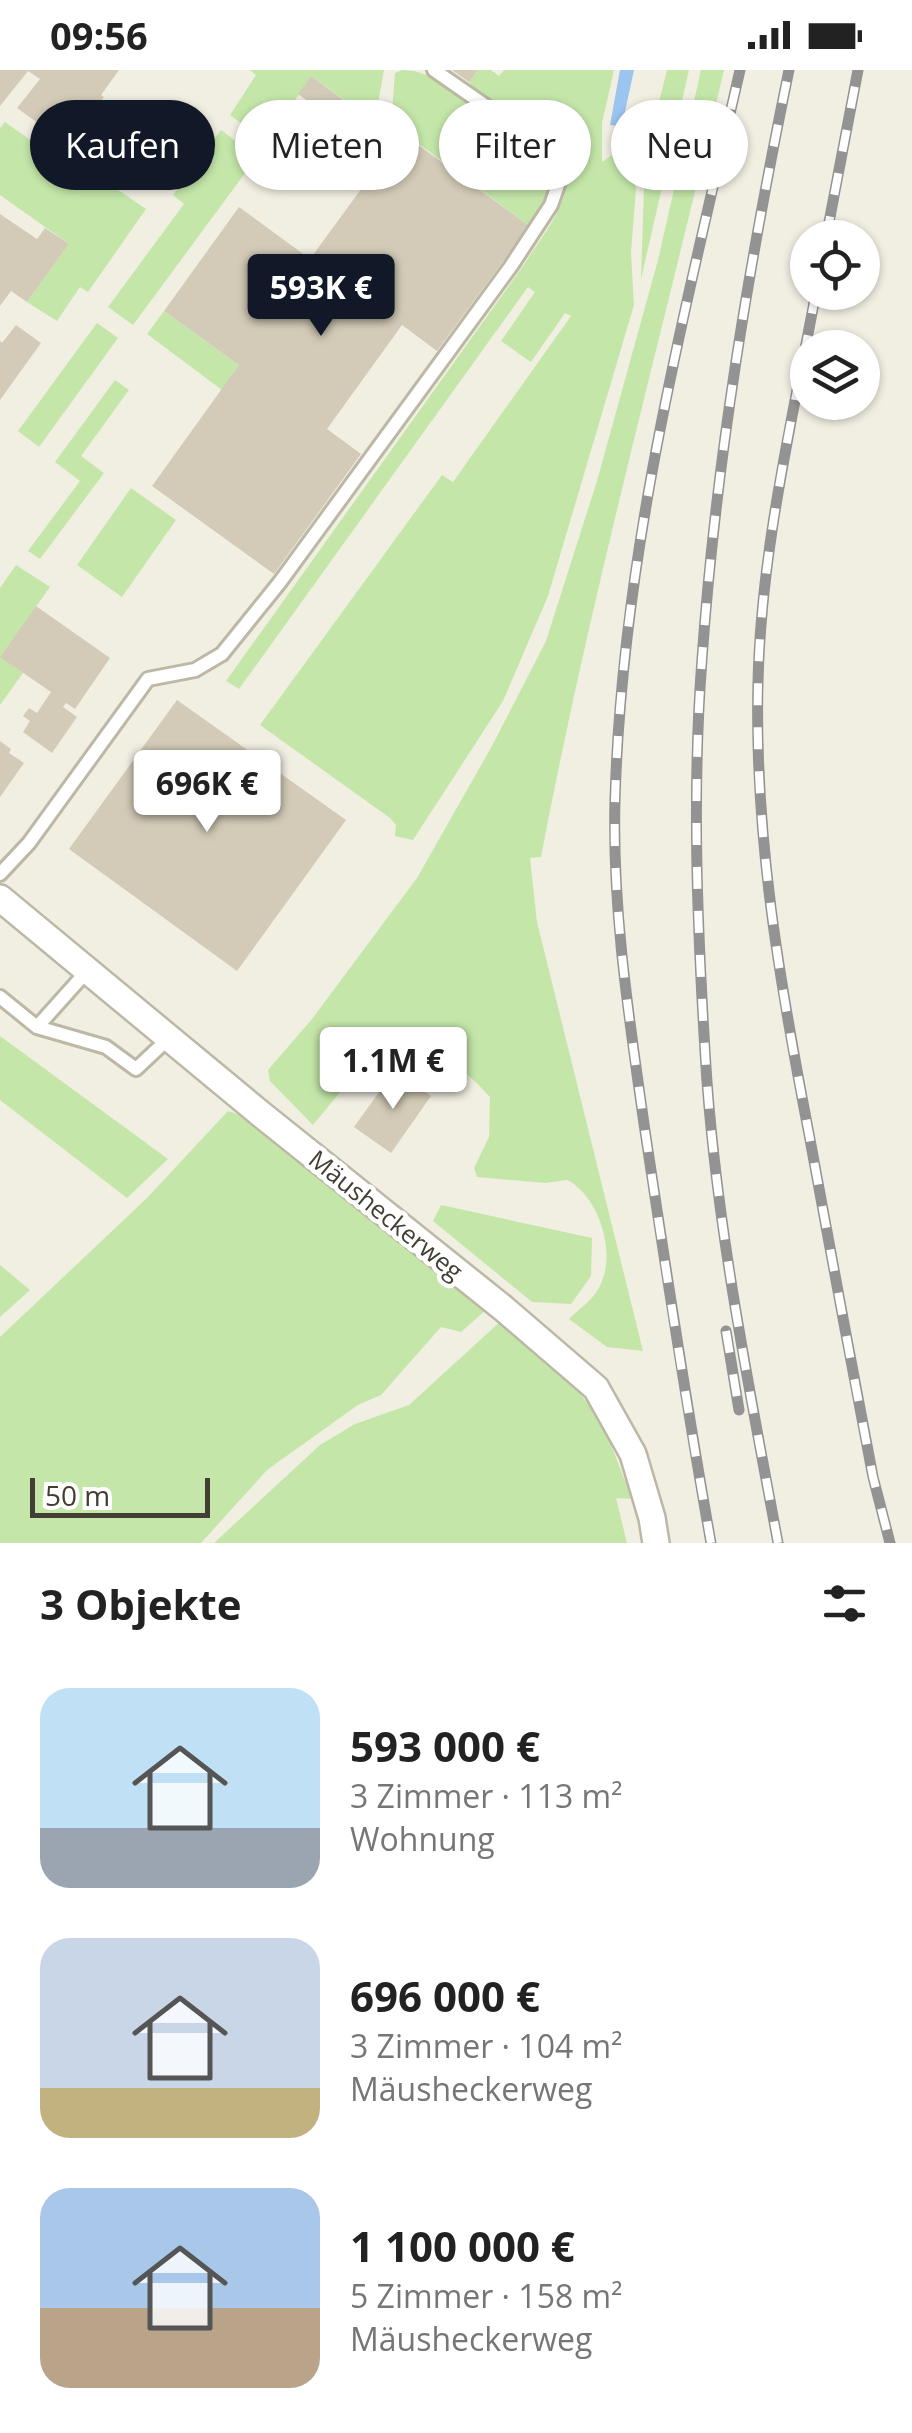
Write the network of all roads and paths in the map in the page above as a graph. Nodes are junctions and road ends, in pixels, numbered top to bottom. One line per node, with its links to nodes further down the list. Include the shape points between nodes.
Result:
1 (434, 70): 2 (lane, via 493,111 520,120 540,139 554,156 559,182 552,205 222,654 194,670 148,679)
2 (0, 874)
3 (0, 898): 4 (street, Mäusheckerweg)
4 (88, 970): 6 (lane); 7 (street, Mäusheckerweg)
5 (0, 997): 6 (lane)
6 (37, 1027): 7 (lane, via 106,1047 136,1069)
7 (169, 1038): 8 (street, Mäusheckerweg, via 596,1388 633,1454)
8 (656, 1543)

